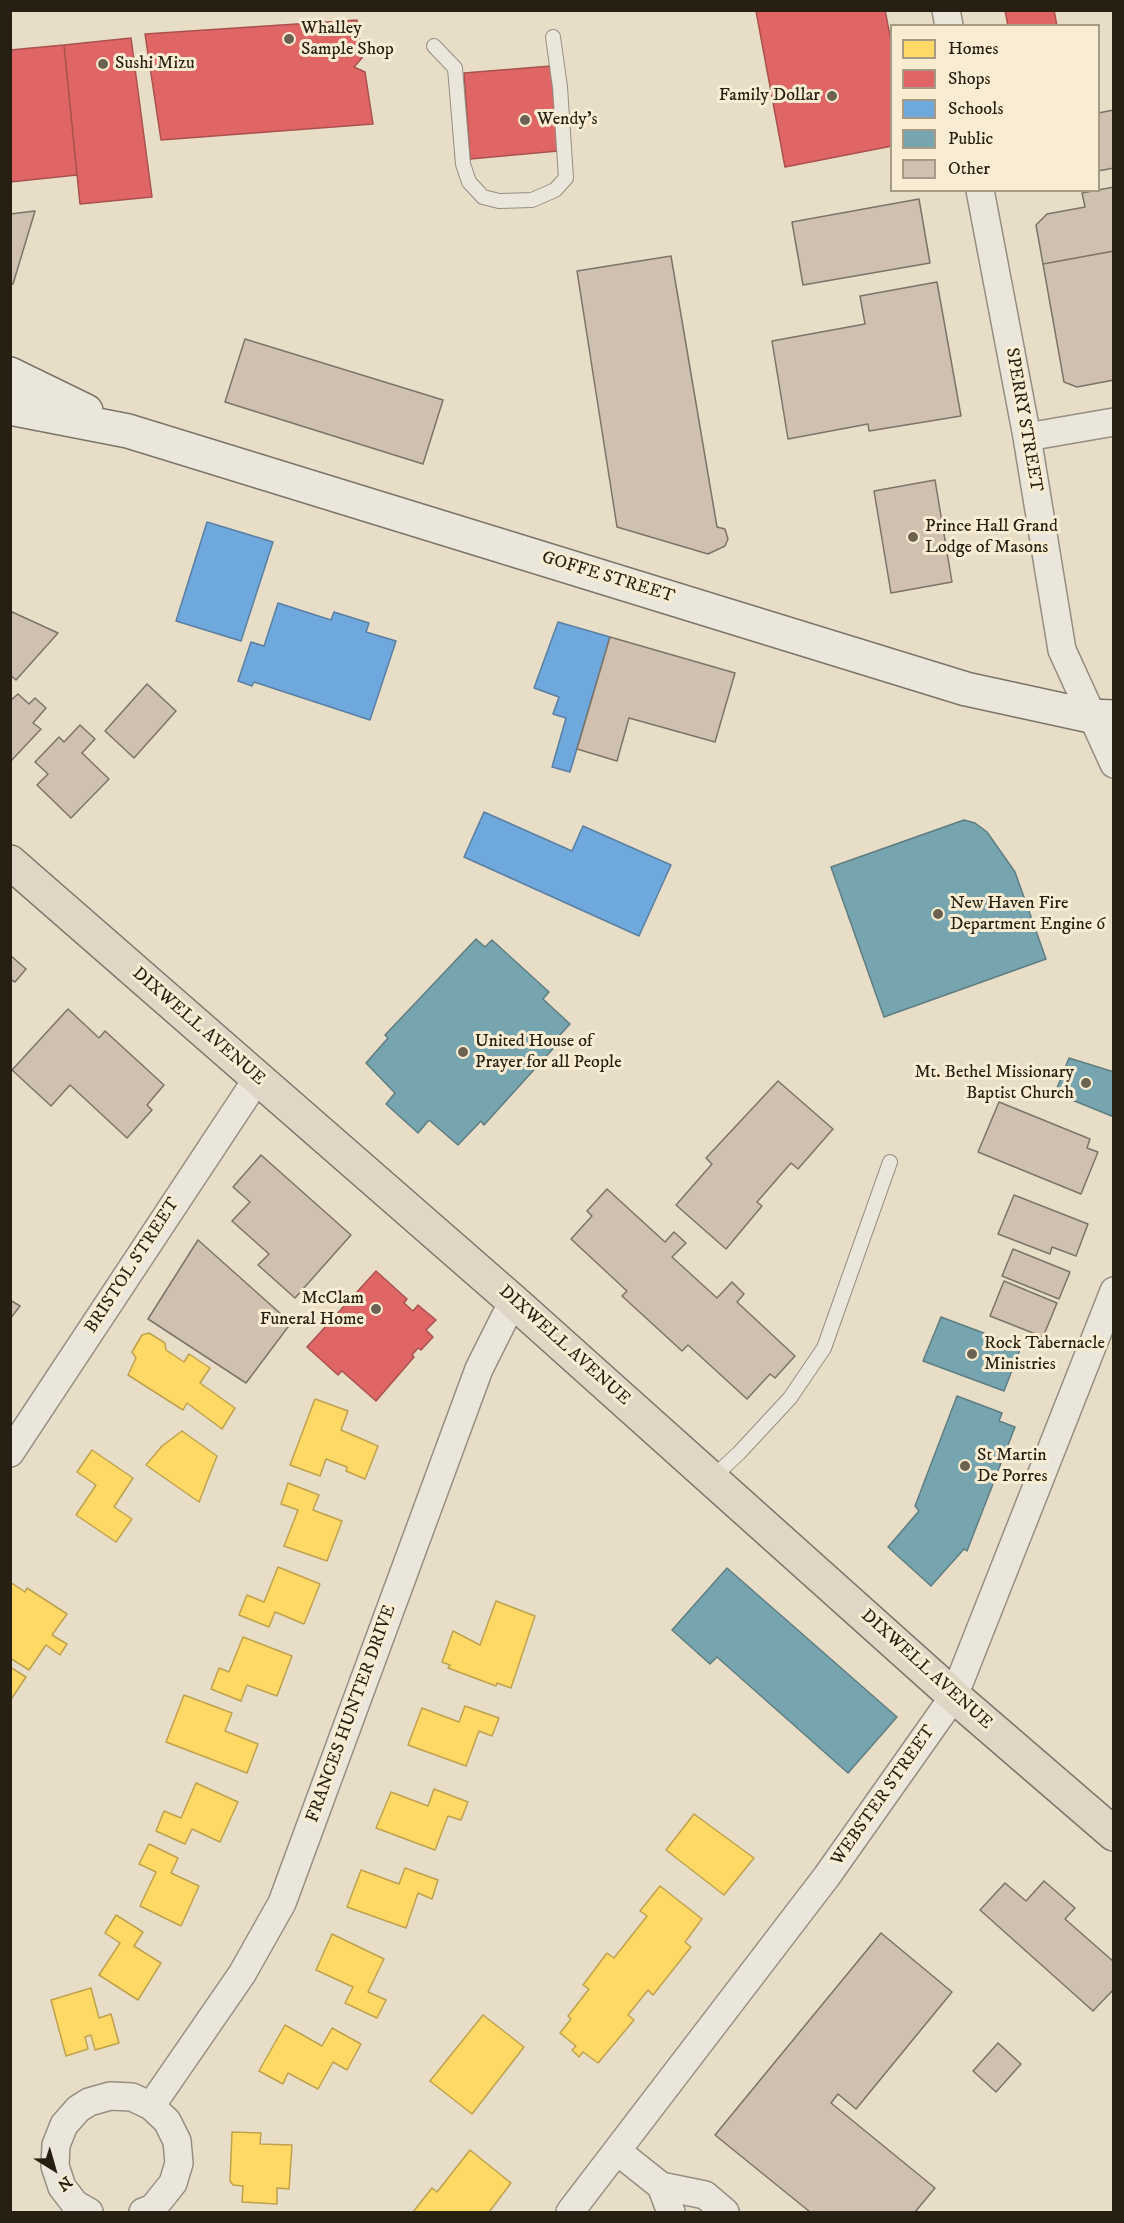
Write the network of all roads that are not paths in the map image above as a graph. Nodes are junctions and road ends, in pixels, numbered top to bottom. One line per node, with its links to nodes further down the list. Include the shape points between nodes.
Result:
1 (553, 37): 2 (lane, via 566,178 555,190 532,200 483,197 469,182 455,68)
2 (434, 46)
3 (980, 192): 8 (street, SPERRY STREET)
4 (10, 374): 7 (main road, GOFFE STREET)
5 (10, 408): 7 (main road, GOFFE STREET)
6 (1113, 422): 8 (street)
7 (128, 431): 9 (main road, GOFFE STREET, via 966,689)
8 (1027, 437): 9 (street, SPERRY STREET, via 1062,650)
9 (1106, 722): 10 (street)
10 (1113, 764)
11 (10, 862): 12 (main road, DIXWELL AVENUE)
12 (257, 1079): 15 (main road, DIXWELL AVENUE); 16 (street, BRISTOL STREET)
13 (890, 1162): 17 (lane, via 824,1348 790,1398)
14 (1113, 1291): 18 (street, WEBSTER STREET)
15 (513, 1301): 17 (main road, DIXWELL AVENUE); 20 (street, FRANCES HUNTER DRIVE, via 479,1369 282,1903 242,1974)
16 (10, 1453)
17 (711, 1479): 18 (main road, DIXWELL AVENUE)
18 (954, 1696): 19 (main road, DIXWELL AVENUE); 21 (street, WEBSTER STREET, via 827,1876)
19 (1113, 1834)
20 (151, 2106): 23 (street, via 132,2097 110,2096 89,2102 64,2125 56,2145 55,2166 62,2187); 24 (street, via 167,2121 177,2141 179,2163 168,2193)
21 (617, 2151): 22 (street); 25 (street, WEBSTER STREET)
22 (661, 2186): 26 (street); 27 (street, via 705,2195)
23 (77, 2210)
24 (143, 2212)
25 (570, 2212)
26 (671, 2212)
27 (725, 2212)

